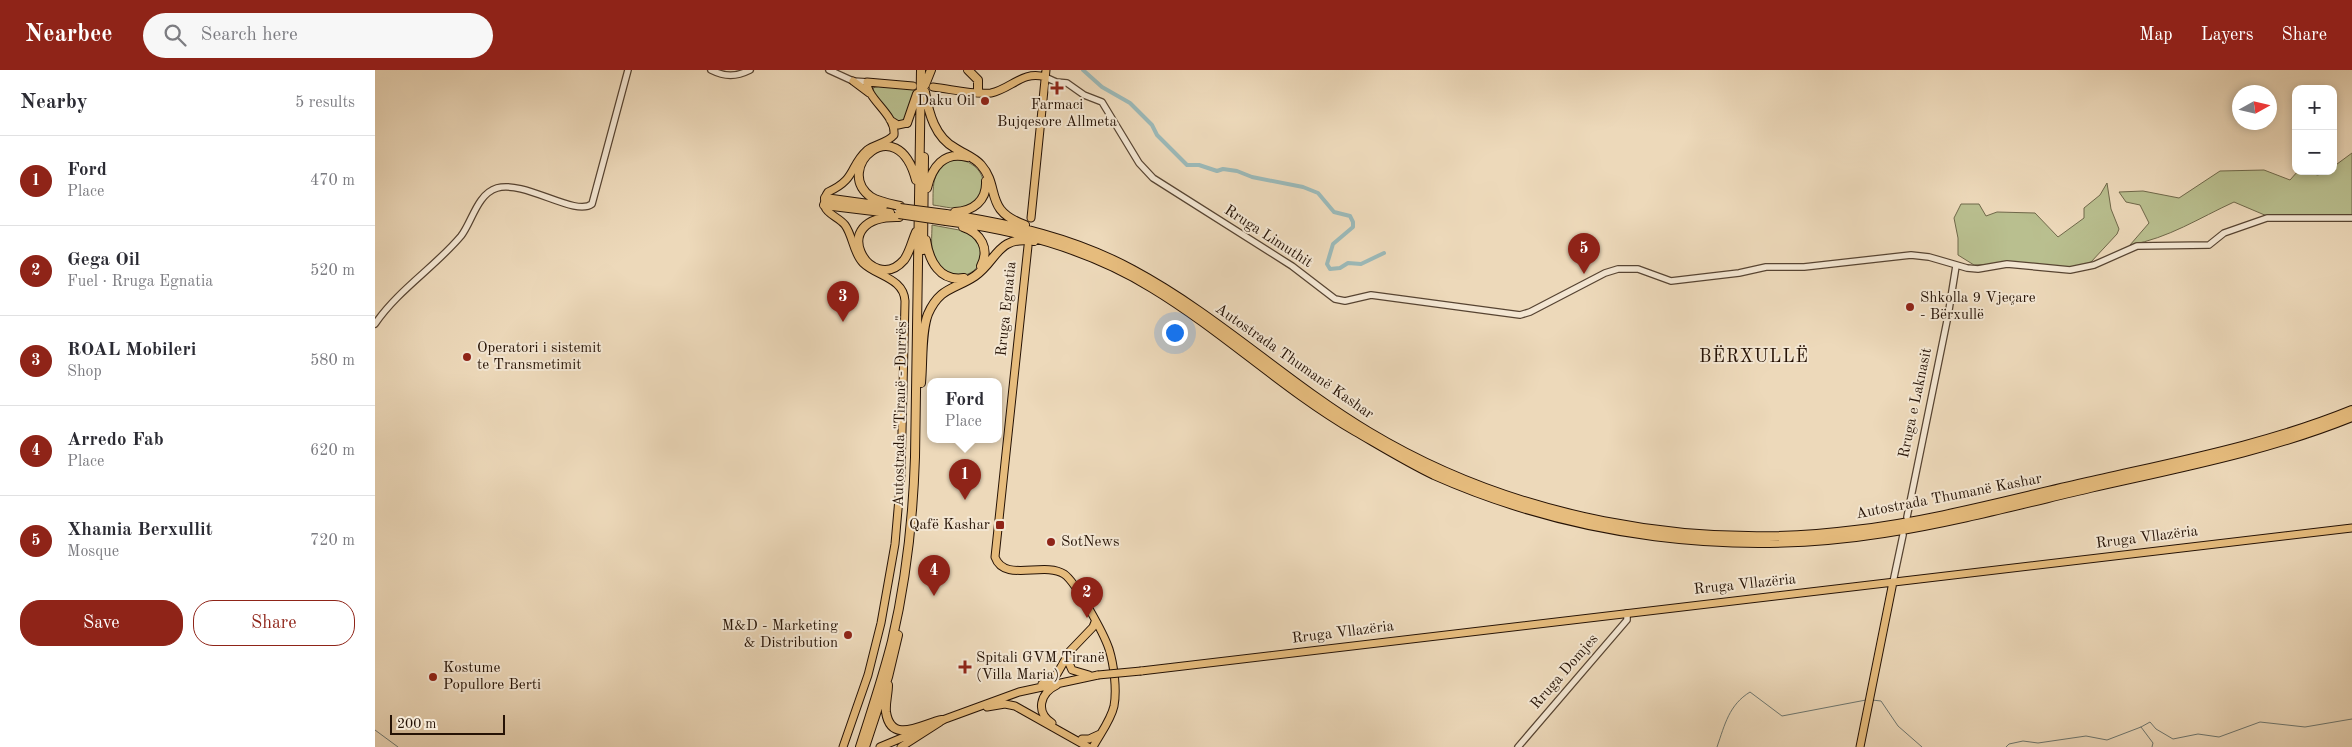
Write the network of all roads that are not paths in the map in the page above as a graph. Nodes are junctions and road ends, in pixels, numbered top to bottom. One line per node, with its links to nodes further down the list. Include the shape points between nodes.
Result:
1 (628, 70): 33 (street, via 592,204 574,206 516,186 489,192 462,235)
2 (711, 70): 3 (street, via 727,76)
3 (750, 70)
4 (829, 70): 10 (street)
5 (920, 70): 19 (highway, via 915,103); 21 (highway, Autostrada "Tiranë - Durrës")
6 (925, 70): 14 (highway, Autostrada "Tiranë - Durrës")
7 (931, 70): 14 (highway)
8 (969, 70): 15 (highway, via 978,80)
9 (1046, 74): 15 (main road, via 1026,76 995,92); 27 (main road); 32 (street, Rruga Limuthit, via 1056,82 1067,83 1102,102 1139,163 1153,178 1292,266 1335,299 1345,301 1371,295 1514,315 1527,314 1605,273 1618,270 1644,270 1671,281 1739,273 1767,266 1804,267 1911,254)
10 (853, 81): 11 (street); 16 (main road)
11 (867, 82): 12 (main road); 16 (main road)
12 (877, 82): 13 (main road); 17 (main road, via 871,89)
13 (913, 86)
14 (927, 88): 15 (main road); 22 (highway, Autostrada "Tiranë - Durrës"); 30 (highway, via 930,115 937,131 949,144 983,166 994,200 1003,213)
15 (978, 92)
16 (870, 95): 17 (main road)
17 (877, 100): 18 (main road)
18 (887, 115): 19 (main road, via 898,125); 20 (main road, via 895,133)
19 (907, 123): 20 (main road)
20 (891, 138): 23 (main road, via 866,151 849,178 827,192)
21 (918, 189): 24 (highway, via 911,165 899,150 883,146 866,156 859,170 862,188 874,199); 25 (highway, Autostrada "Tiranë - Durrës")
22 (925, 200): 25 (highway, Autostrada "Tiranë - Durrës"); 26 (highway, via 929,179 944,159 956,156 971,159 979,165 985,175 986,186 980,202 972,209)
23 (825, 202): 24 (highway); 55 (main road, via 828,212 847,228 864,264 893,281 905,297 901,475 895,544 868,675)
24 (900, 211): 25 (highway, bridge); 25 (highway, via 876,219 862,229 858,248 868,264 886,269 900,264 909,252)
25 (923, 218): 26 (highway, Autostrada Thumanë Kashar, bridge); 26 (highway, via 930,256 938,270 953,278 973,275 984,260 982,241 970,229); 34 (highway, Autostrada "Tiranë - Durrës"); 56 (highway, Autostrada "Tiranë - Durrës", via 915,457 905,577 892,642)
26 (946, 218): 30 (highway, Autostrada Thumanë Kashar, via 1034,237)
27 (1031, 218)
28 (2352, 218): 32 (street, via 2267,218 2224,233 2209,245 2137,246 2102,262 2076,269 2016,264 1978,269)
29 (1028, 246): 42 (main road, Rruga Egnatia, via 995,556 997,563 1006,569 1049,569 1064,574 1076,587)
30 (1096, 255): 31 (highway, Autostrada Thumanë Kashar); 34 (highway, via 1029,240 1013,242 999,249 979,273 946,290 931,307 925,324)
31 (1107, 260): 35 (highway, Autostrada Thumanë Kashar, via 1162,287 1302,388 1407,453 1493,489 1542,505 1615,523 1672,532 1777,536 1885,526 2230,449); 36 (highway, Autostrada Thumanë Kashar, via 1174,302 1347,427 1435,475 1516,505 1572,521 1634,533 1707,542 1803,542 1905,530 2235,454 2304,435)
32 (1956, 266): 37 (street, Rruga e Laknasit)
33 (375, 324)
34 (921, 383): 45 (highway, Autostrada "Tiranë - Durrës", via 916,524 906,600)
35 (2352, 410)
36 (2352, 417)
37 (1907, 517)
38 (2352, 528): 40 (main road, Rruga Vllazëria)
39 (1903, 535): 40 (street)
40 (1893, 582): 41 (main road, Rruga Vllazëria); 60 (main road)
41 (1627, 613): 46 (main road, Rruga Vllazëria, bridge); 59 (street, Rruga Domjes, via 1627,620)
42 (1097, 625): 43 (main road); 44 (main road, Rruga Egnatia)
43 (1089, 634): 44 (main road); 46 (main road, via 1080,642 1069,663 1074,672); 48 (main road, via 1070,650 1057,674)
44 (1106, 642): 51 (main road, Rruga Egnatia, via 1111,656 1115,698 1111,715)
45 (888, 676): 50 (highway, via 886,712 892,725 908,731); 57 (highway, Autostrada "Tiranë - Durrës")
46 (1096, 676): 47 (main road, Rruga Vllazëria)
47 (1064, 682): 48 (main road, Rruga Vllazëria); 52 (main road, via 1044,695 1042,713)
48 (1033, 688): 49 (main road)
49 (965, 711): 50 (main road); 52 (main road, via 995,705 1015,706)
50 (942, 720): 53 (main road); 58 (main road)
51 (1100, 734): 52 (main road); 54 (main road, Rruga Egnatia)
52 (1082, 743): 54 (main road)
53 (883, 746)
54 (1091, 746)
55 (843, 747)
56 (860, 747)
57 (865, 747)
58 (901, 747)
59 (1518, 747)
60 (1860, 747)

